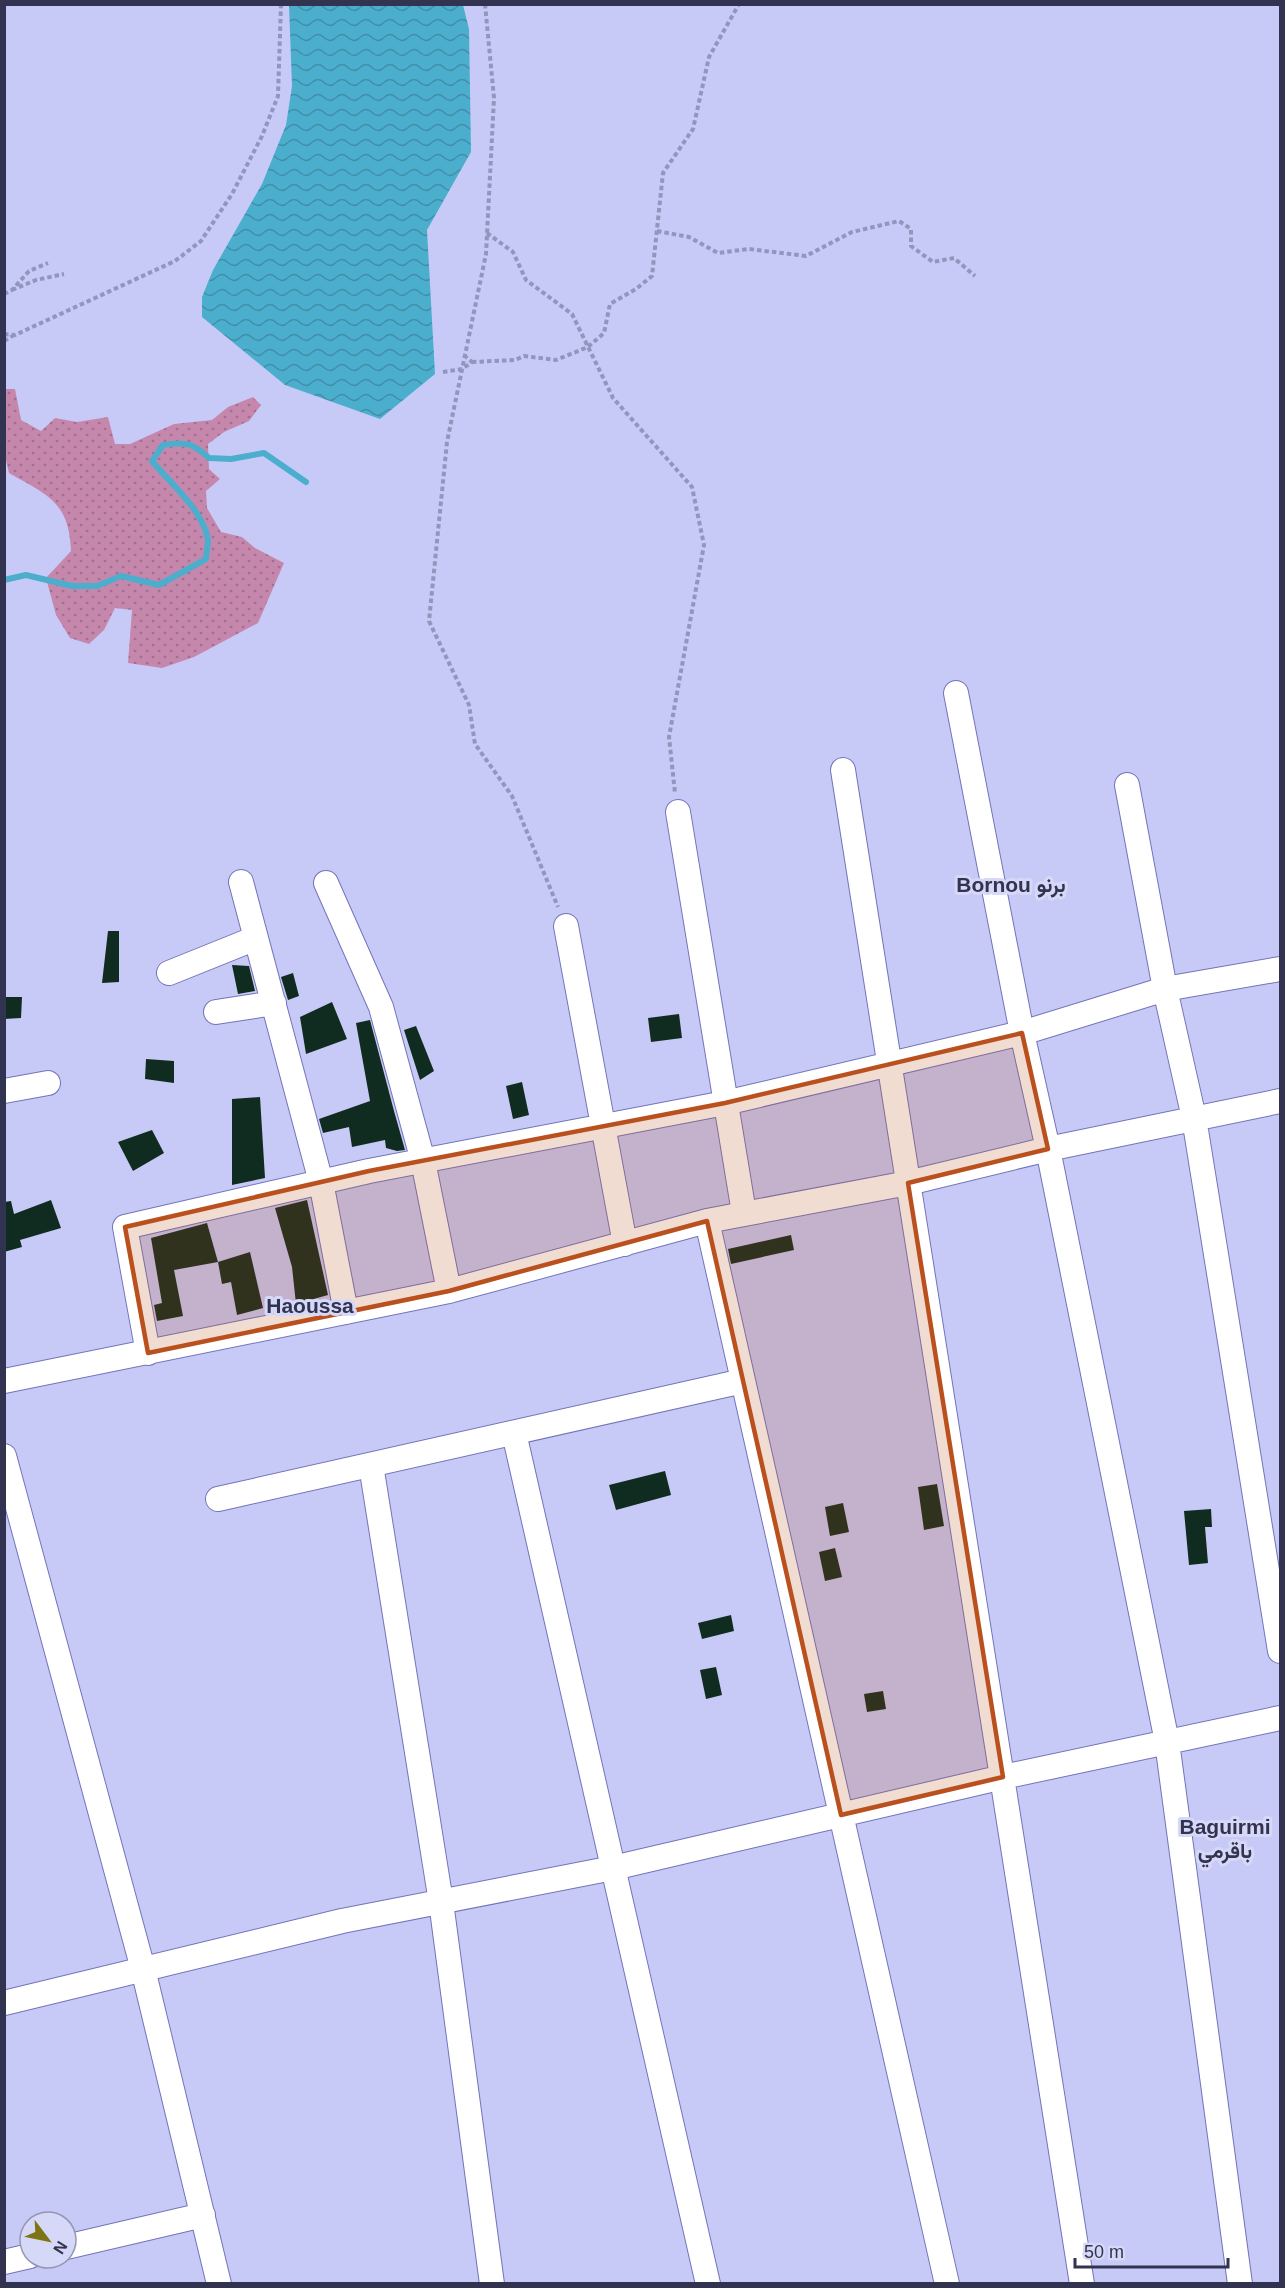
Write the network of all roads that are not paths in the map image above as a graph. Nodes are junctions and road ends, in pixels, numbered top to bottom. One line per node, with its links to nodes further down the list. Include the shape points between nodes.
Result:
1 (956, 693): 14 (street)
2 (843, 770): 15 (street)
3 (1127, 785): 11 (street)
4 (678, 812): 19 (street)
5 (241, 882): 8 (street)
6 (326, 883): 23 (street, via 381,1007)
7 (566, 926): 21 (street)
8 (256, 939): 10 (street); 12 (street)
9 (1281, 969): 11 (street)
10 (170, 973)
11 (1165, 989): 14 (street); 20 (street)
12 (274, 1003): 13 (street); 24 (street)
13 (216, 1012)
14 (1022, 1033): 15 (street); 22 (street)
15 (890, 1064): 19 (street); 25 (street)
16 (48, 1083): 17 (street)
17 (4, 1091)
18 (1281, 1101): 20 (street)
19 (725, 1103): 21 (street); 26 (street)
20 (1194, 1118): 22 (street); 38 (street)
21 (604, 1126): 23 (street); 28 (street)
22 (1048, 1149): 25 (street); 40 (street)
23 (423, 1161): 24 (street); 29 (street)
24 (321, 1182): 30 (street); 31 (street, via 125,1227)
25 (908, 1183): 26 (street); 41 (street)
26 (744, 1213): 27 (street)
27 (707, 1221): 28 (street); 33 (street)
28 (625, 1244): 29 (street)
29 (450, 1291): 30 (street)
30 (346, 1312): 31 (street)
31 (148, 1353): 32 (street)
32 (4, 1381)
33 (743, 1381): 34 (street); 42 (street)
34 (514, 1432): 36 (street); 43 (street)
35 (4, 1456): 45 (street)
36 (371, 1465): 37 (street); 44 (street)
37 (218, 1499)
38 (1281, 1651)
39 (1281, 1718): 40 (street)
40 (1167, 1742): 41 (street); 54 (street)
41 (1003, 1777): 42 (street); 53 (street)
42 (841, 1815): 43 (street); 52 (street)
43 (613, 1868): 44 (street); 51 (street)
44 (441, 1902): 45 (street, via 342,1921); 50 (street)
45 (143, 1969): 46 (street); 47 (street)
46 (4, 2003)
47 (203, 2215): 48 (street); 49 (street)
48 (78, 2244)
49 (219, 2283)
50 (492, 2283)
51 (708, 2283)
52 (947, 2283)
53 (1082, 2283)
54 (1240, 2283)

